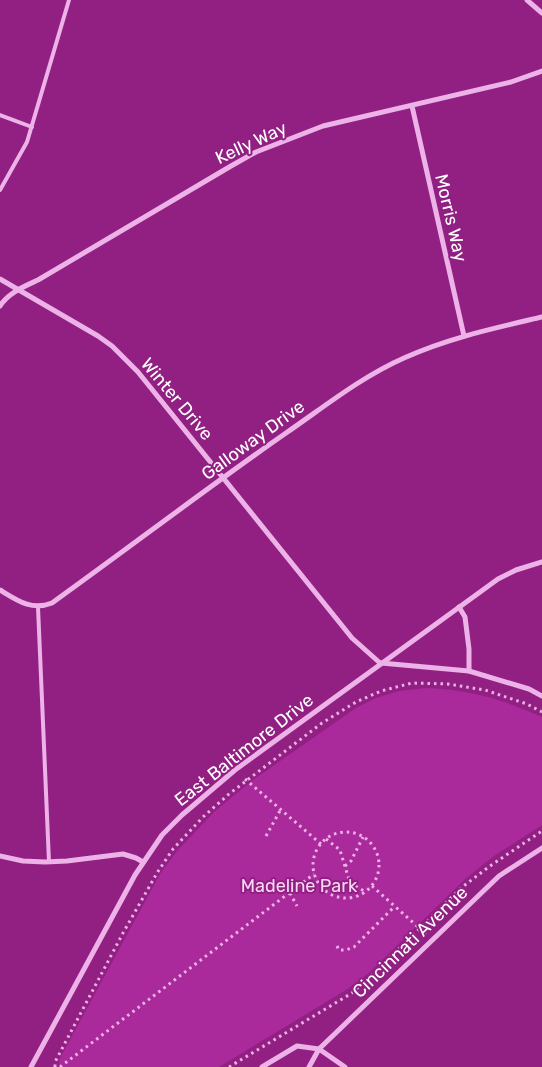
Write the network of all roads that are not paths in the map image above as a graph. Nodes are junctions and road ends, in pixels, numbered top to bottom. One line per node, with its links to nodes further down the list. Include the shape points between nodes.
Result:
1 (69, 0): 7 (lane)
2 (527, 0): 3 (street)
3 (542, 13)
4 (542, 71): 5 (street, Kelly Way, via 511,82)
5 (412, 106): 10 (street, Kelly Way, via 323,126 256,152); 13 (street, Morris Way)
6 (0, 115): 7 (lane)
7 (32, 126): 8 (lane)
8 (0, 190)
9 (0, 279): 10 (street, Winter Drive)
10 (19, 289): 11 (street, Kelly Way); 14 (street, Winter Drive, via 112,346 138,372)
11 (0, 306)
12 (542, 317): 13 (street, Galloway Drive)
13 (464, 336): 14 (street, Galloway Drive, via 402,358 368,376)
14 (224, 478): 17 (street, Galloway Drive, via 52,603); 19 (street, Winter Drive, via 352,638)
15 (542, 562): 18 (street, East Baltimore Drive, via 498,579)
16 (0, 590): 17 (street, via 20,602)
17 (38, 607): 24 (lane)
18 (459, 607): 19 (street, East Baltimore Drive); 20 (street, via 465,617)
19 (380, 663): 20 (street); 25 (street, East Baltimore Drive, via 235,770 182,815 162,835)
20 (469, 671): 21 (street)
21 (542, 696)
22 (542, 848): 26 (street, Cincinnati Avenue, via 500,876)
23 (0, 856): 24 (street)
24 (49, 862): 25 (street, via 124,854)
25 (143, 862): 27 (street, East Baltimore Drive)
26 (319, 1049): 28 (street, via 297,1046); 29 (street, Cincinnati Avenue); 30 (street)
27 (31, 1067)
28 (262, 1067)
29 (309, 1067)
30 (345, 1067)

